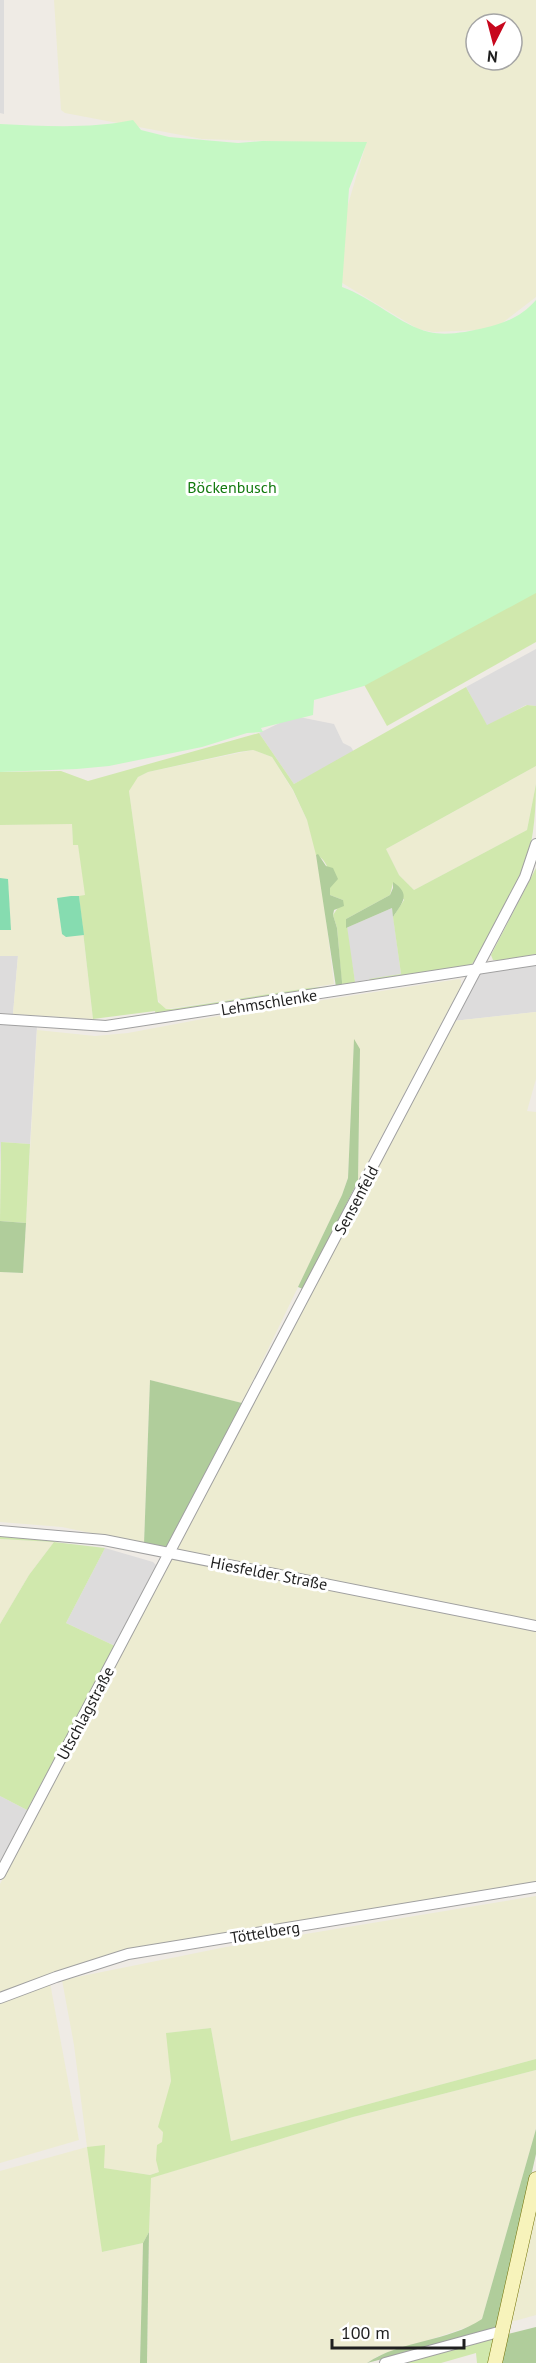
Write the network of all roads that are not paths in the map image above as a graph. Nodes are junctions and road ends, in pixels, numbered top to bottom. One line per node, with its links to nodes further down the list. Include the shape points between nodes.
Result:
1 (536, 844): 3 (street, Sensenfeld, via 525,877)
2 (536, 960): 3 (street, Lehmschlenke)
3 (477, 968): 4 (street, Lehmschlenke, via 106,1026); 6 (street, Sensenfeld)
4 (0, 1019)
5 (0, 1531): 6 (street, Hiesfelder Straße, via 104,1540)
6 (171, 1553): 7 (street, Hiesfelder Straße); 8 (street, Utschlagstraße)
7 (536, 1626)
8 (0, 1874)
9 (536, 1887): 10 (street, Töttelberg, via 128,1954)
10 (0, 1998)
11 (536, 2179): 12 (main road)
12 (502, 2331): 13 (street); 14 (main road)
13 (385, 2363)
14 (495, 2363)

